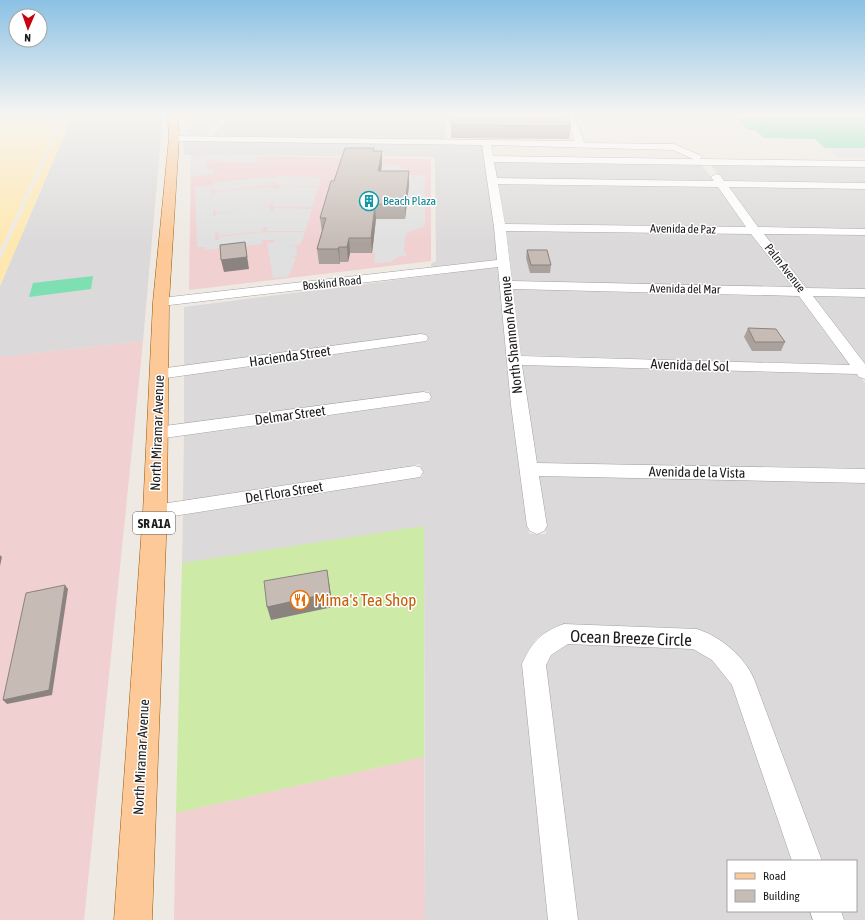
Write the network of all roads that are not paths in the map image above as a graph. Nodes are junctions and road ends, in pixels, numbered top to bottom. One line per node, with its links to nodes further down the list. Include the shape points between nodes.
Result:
1 (172, 158): 16 (main road, North Miramar Avenue / SR A1A)
2 (696, 158): 4 (street)
3 (489, 159): 4 (street); 6 (street, North Shannon Avenue)
4 (700, 160): 5 (street); 7 (street, Palm Avenue)
5 (865, 164)
6 (493, 182): 7 (street); 9 (street, North Shannon Avenue)
7 (721, 184): 8 (street); 10 (street, Palm Avenue)
8 (865, 186)
9 (500, 226): 10 (street, Avenida de Paz); 12 (street, North Shannon Avenue)
10 (754, 230): 11 (street, Avenida de Paz); 14 (street, Palm Avenue)
11 (865, 232)
12 (503, 263): 13 (street, North Shannon Avenue); 16 (street, Boskind Road)
13 (505, 285): 14 (street, Avenida del Mar); 18 (street, North Shannon Avenue)
14 (803, 292): 15 (street, Avenida del Mar); 19 (street, Palm Avenue)
15 (865, 293)
16 (161, 302): 20 (main road, North Miramar Avenue / SR A1A)
17 (421, 338): 20 (street, Hacienda Street)
18 (514, 360): 19 (street, Avenida del Sol); 23 (street, North Shannon Avenue)
19 (864, 371)
20 (159, 374): 22 (main road, North Miramar Avenue / SR A1A)
21 (423, 397): 22 (street, Delmar Street)
22 (157, 433): 26 (main road, North Miramar Avenue / SR A1A)
23 (528, 469): 25 (street, Avenida de la Vista); 27 (street, North Shannon Avenue)
24 (414, 472): 26 (street, Del Flora Street)
25 (865, 476)
26 (155, 512): 29 (main road, North Miramar Avenue / SR A1A)
27 (537, 526)
28 (807, 860): 30 (street, Ocean Breeze Circle, via 742,679 720,653 697,639 564,634 543,648 534,664)
29 (133, 920)
30 (563, 920)

